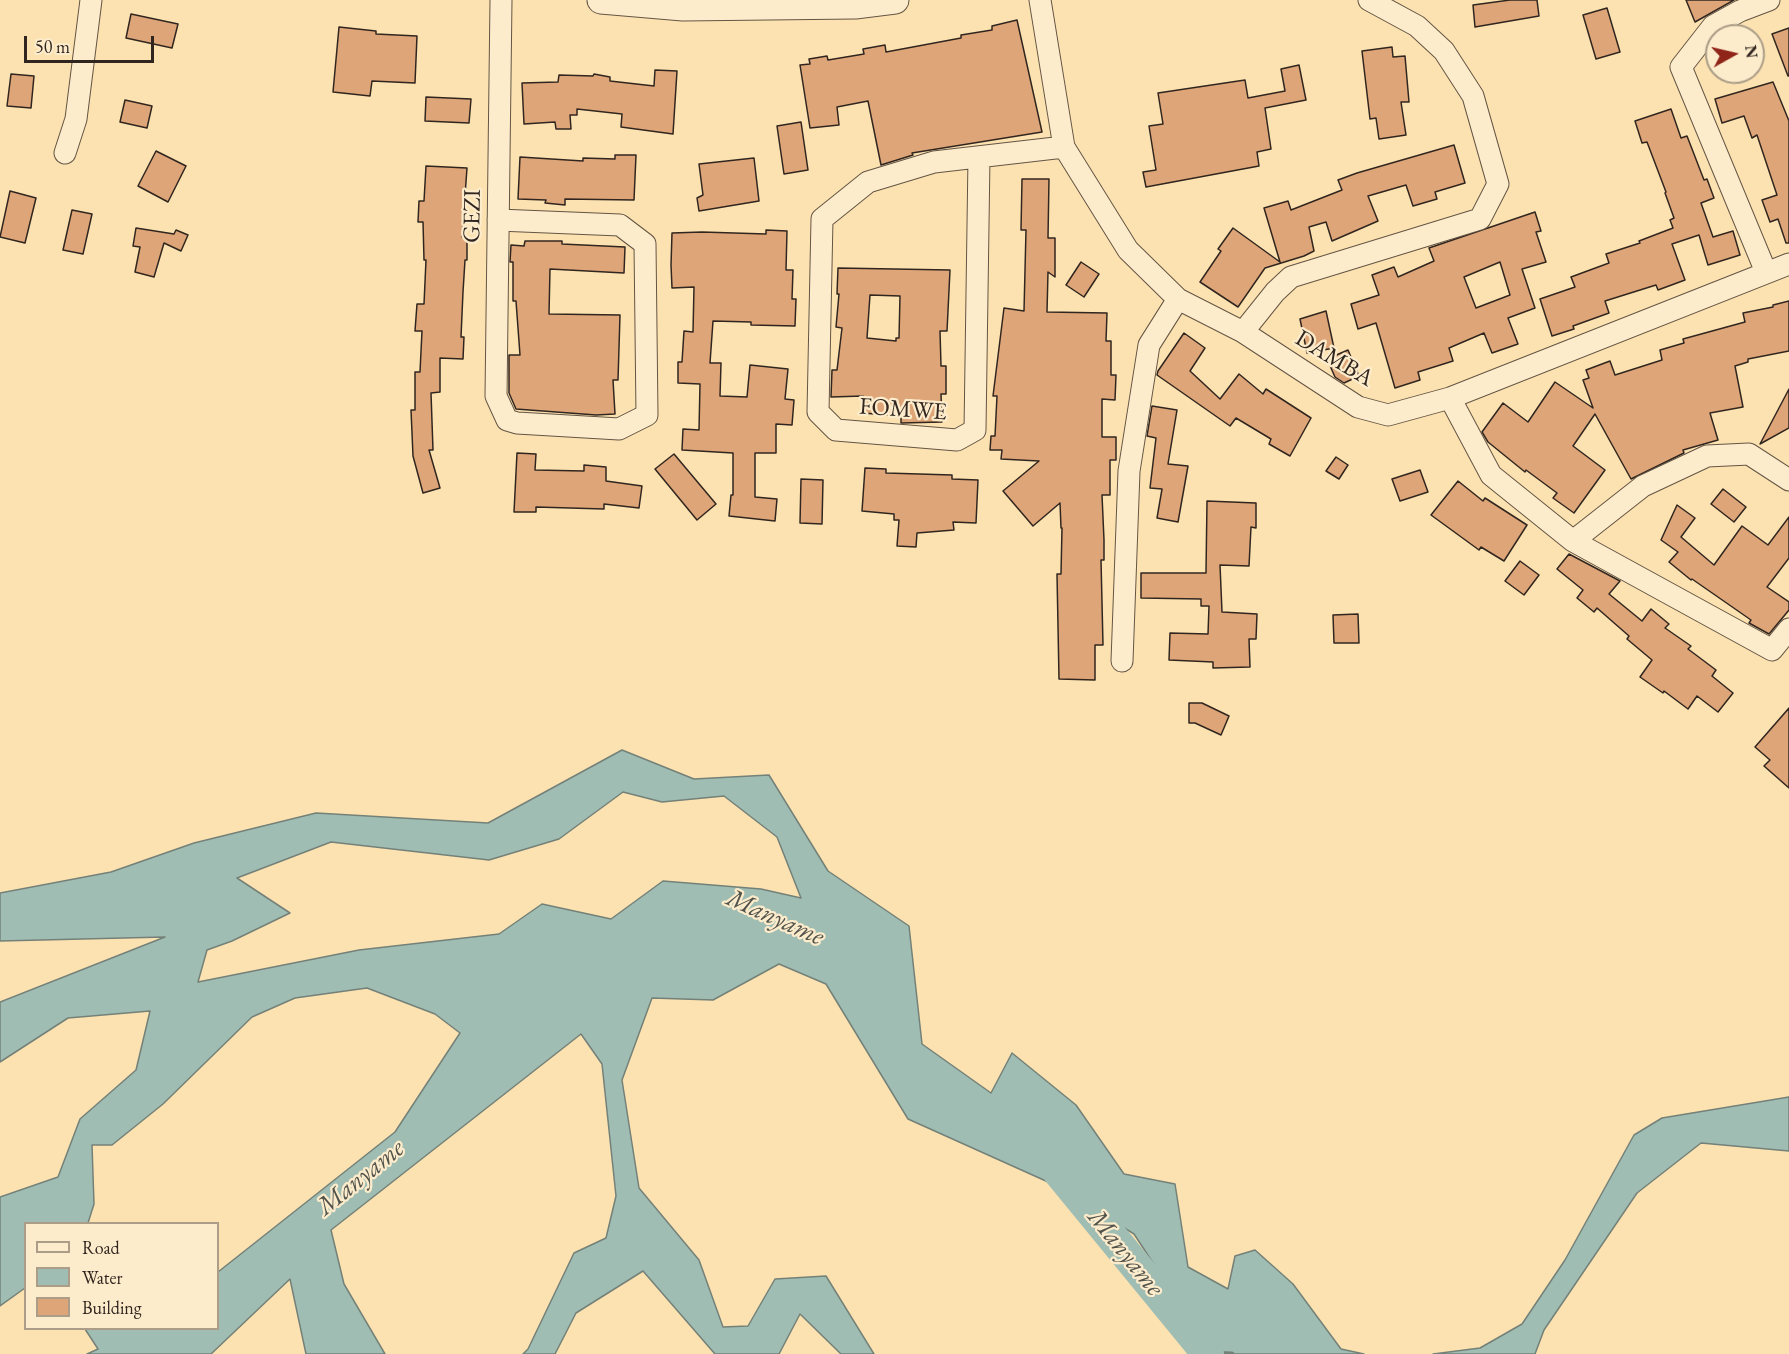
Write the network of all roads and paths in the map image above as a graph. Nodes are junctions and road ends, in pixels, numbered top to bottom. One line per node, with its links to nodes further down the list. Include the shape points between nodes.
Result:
1 (91, 0): 9 (street, via 76,119)
2 (501, 0): 11 (street, GEZI)
3 (601, 0): 4 (street, via 683,7)
4 (895, 0)
5 (1040, 0): 8 (street, DAMBA)
6 (1369, 0): 15 (street, via 1417,26 1444,51 1473,96 1498,184 1480,219 1291,277)
7 (1769, 0): 13 (street, via 1713,26 1681,67)
8 (1064, 147): 10 (street, FOMWE); 14 (street, DAMBA, via 1128,250)
9 (65, 153)
10 (979, 157): 10 (street, FOMWE, via 934,162 868,182 822,219 818,412 836,430 957,440 975,429)
11 (498, 220): 11 (street, GEZI, via 496,396 507,420 620,429 647,415 645,244 620,225)
12 (1789, 264): 13 (street, DAMBA)
13 (1766, 272): 16 (street, DAMBA)
14 (1178, 299): 15 (street, DAMBA); 20 (street, via 1149,345 1132,448)
15 (1244, 332): 16 (street, DAMBA, via 1358,407 1388,415)
16 (1450, 398): 18 (street, via 1491,475)
17 (1789, 480): 18 (street, via 1749,454 1707,456 1643,486)
18 (1573, 541): 19 (street, via 1772,650)
19 (1789, 629)
20 (1122, 661)

